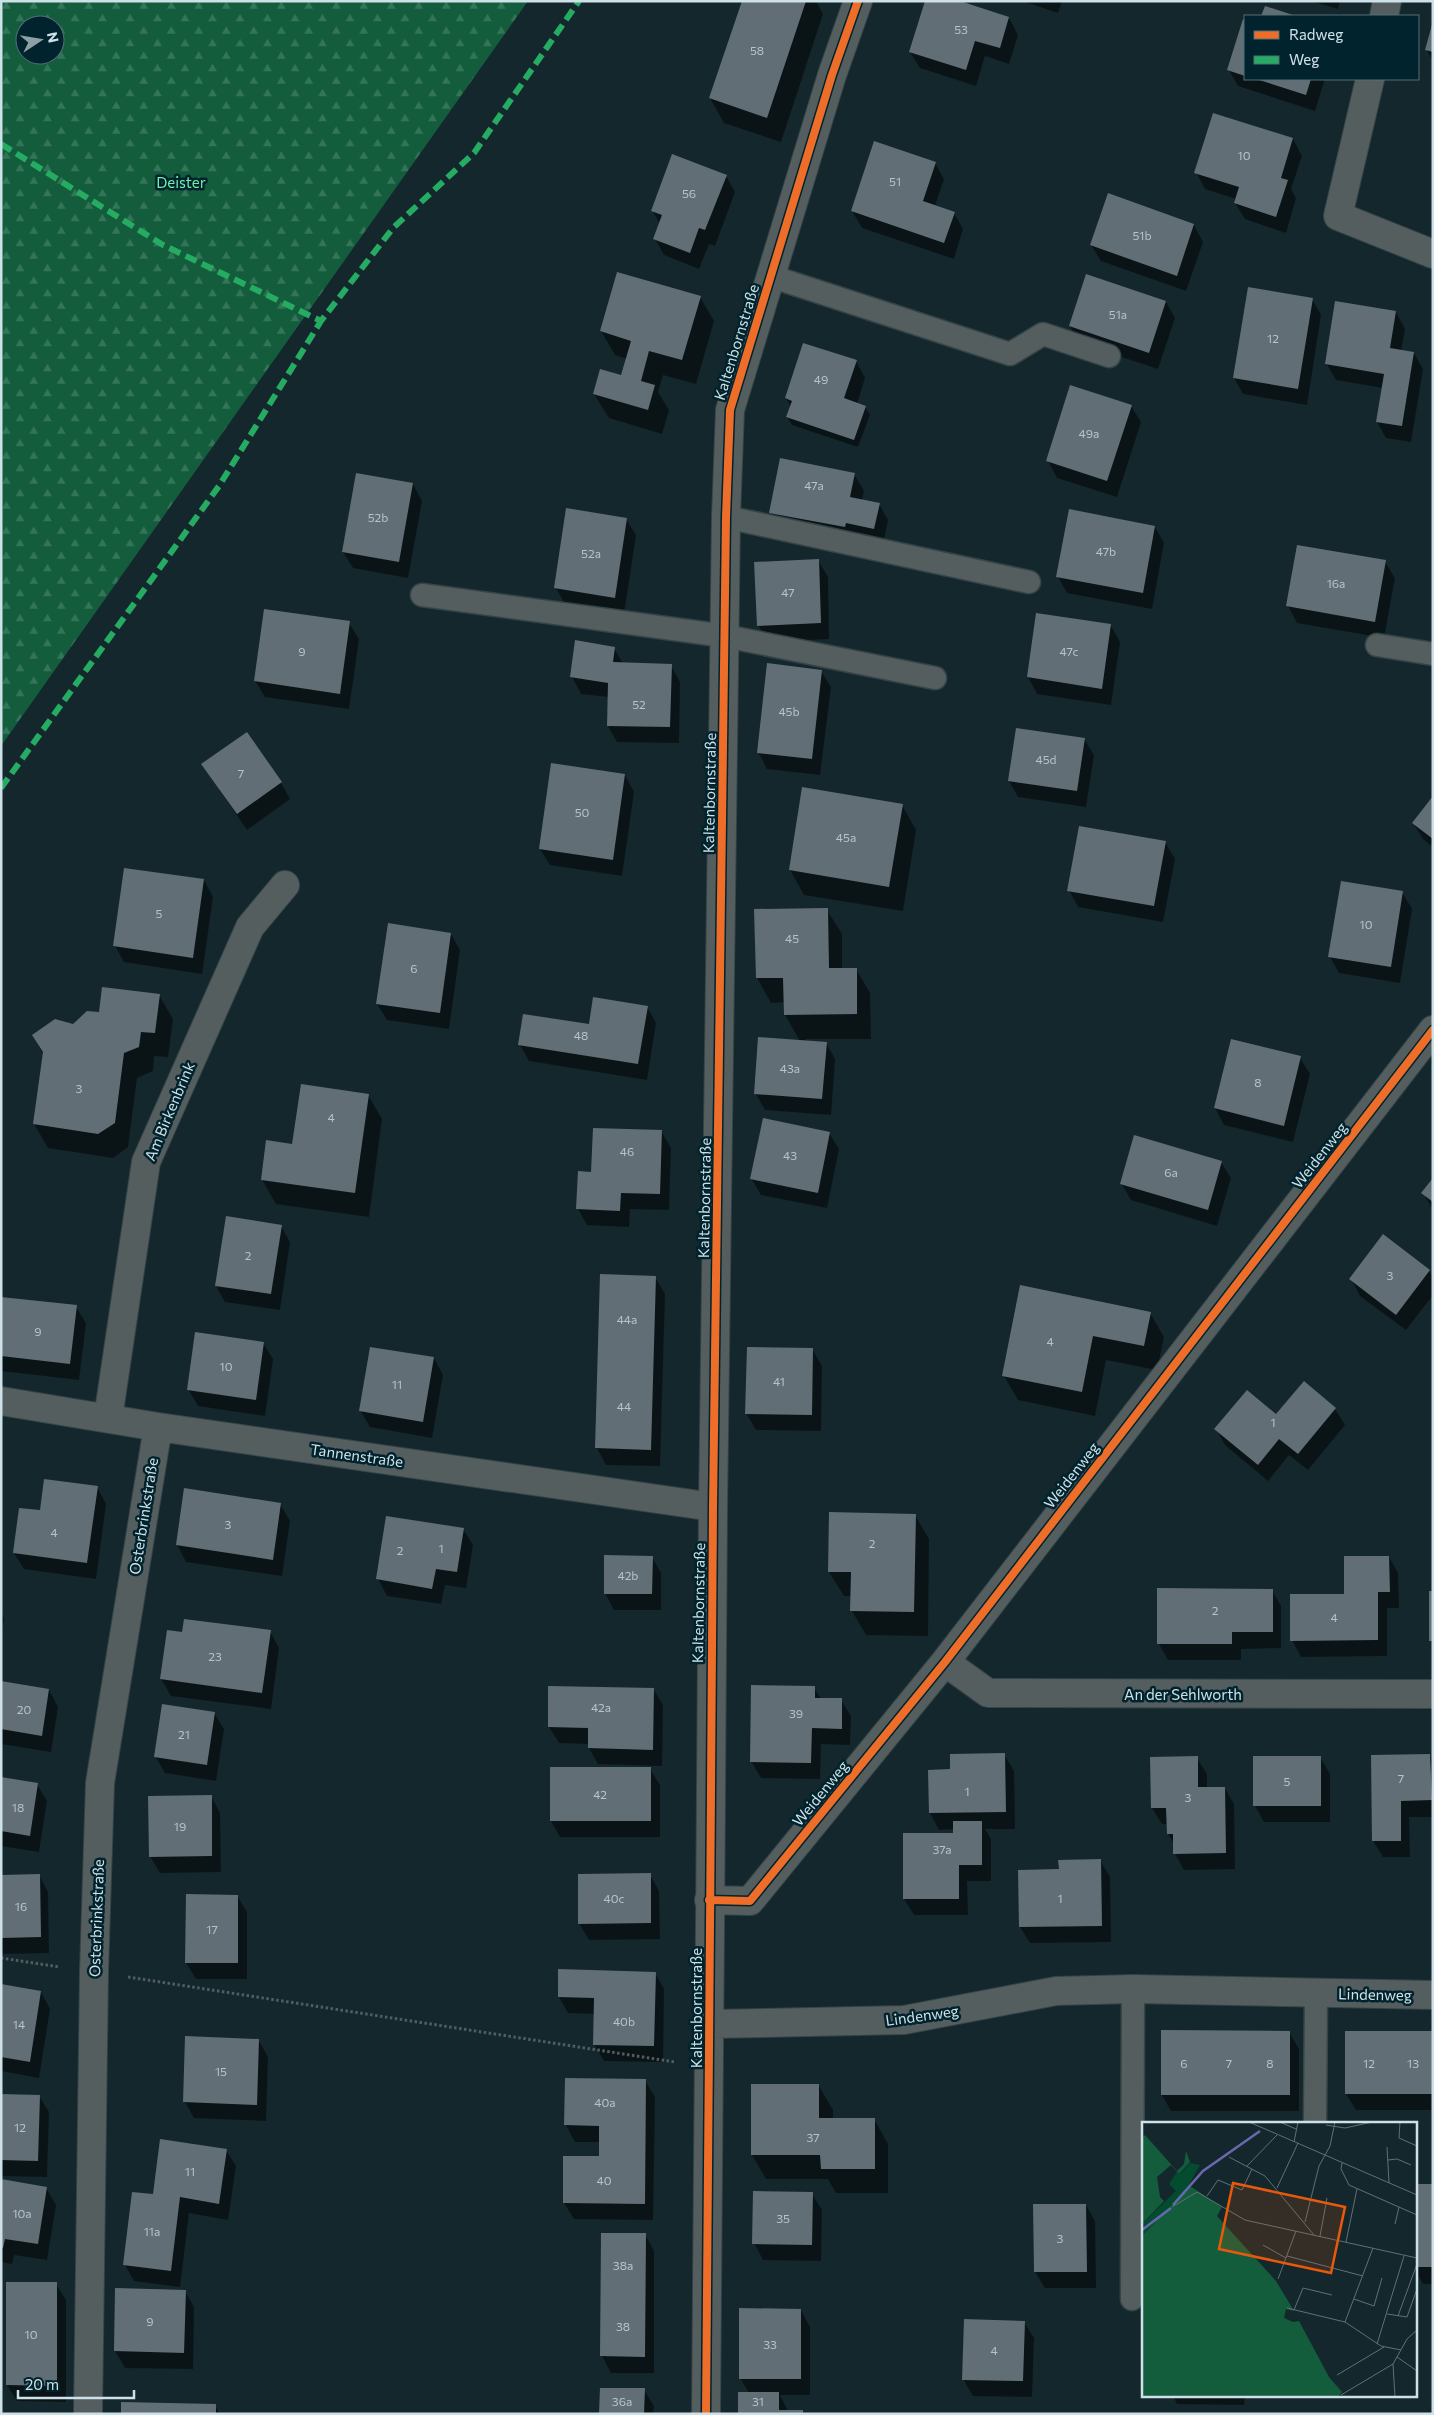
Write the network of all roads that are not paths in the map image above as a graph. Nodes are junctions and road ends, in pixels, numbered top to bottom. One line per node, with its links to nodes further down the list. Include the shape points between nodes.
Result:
1 (858, 1): 6 (street, Kaltenbornstraße)
2 (1388, 1): 3 (street)
3 (1384, 15)
4 (1370, 80): 5 (street, via 1338,216)
5 (1433, 254)
6 (770, 276): 7 (lane, Kaltenbornstraße, via 1010,354 1043,334); 8 (street, Kaltenbornstraße, via 730,410)
7 (1108, 356)
8 (726, 517): 9 (lane); 11 (street, Kaltenbornstraße)
9 (1029, 582)
10 (422, 595): 11 (lane)
11 (725, 636): 14 (lane); 20 (street, Kaltenbornstraße)
12 (1377, 645): 13 (lane)
13 (1433, 654)
14 (935, 678)
15 (285, 884): 18 (street, Am Birkenbrink, via 250,927 146,1162)
16 (1433, 1030): 21 (street, Weidenweg)
17 (1, 1401): 18 (street, Tannenstraße)
18 (108, 1418): 19 (street, Tannenstraße)
19 (158, 1427): 20 (street, Tannenstraße); 30 (street, Osterbrinkstraße, via 100,1783)
20 (713, 1507): 23 (street, Kaltenbornstraße)
21 (944, 1662): 22 (street, An der Sehlworth, via 988,1693); 23 (street, Weidenweg, via 750,1901)
22 (1433, 1694)
23 (709, 1900): 27 (street, Kaltenbornstraße)
24 (1133, 1989): 25 (street, Lindenweg); 27 (street, Lindenweg, via 1056,1991 904,2020); 29 (lane)
25 (1316, 1993): 26 (street, Lindenweg); 28 (lane, Lindenweg)
26 (1433, 1995)
27 (710, 2024): 31 (street, Kaltenbornstraße)
28 (1315, 2122)
29 (1132, 2299)
30 (88, 2414)
31 (706, 2414)

